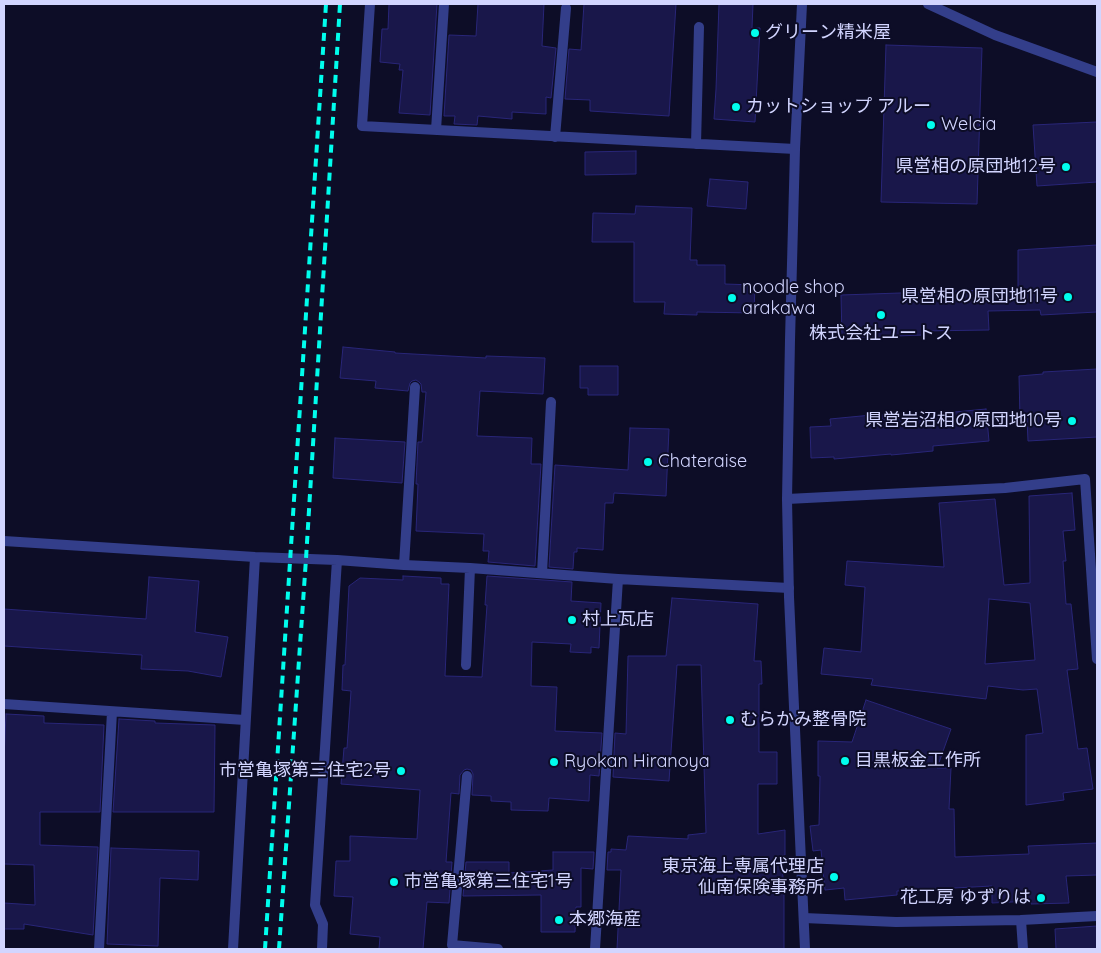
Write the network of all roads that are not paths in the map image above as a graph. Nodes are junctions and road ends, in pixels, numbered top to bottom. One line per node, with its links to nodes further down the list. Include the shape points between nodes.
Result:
1 (370, 4): 8 (street, via 362,126)
2 (444, 4): 8 (street)
3 (802, 4): 11 (street)
4 (928, 4): 7 (street, via 995,35)
5 (566, 8): 9 (street)
6 (699, 27): 10 (street)
7 (1097, 72)
8 (436, 130): 9 (street)
9 (555, 137): 10 (street)
10 (696, 144): 11 (street)
11 (795, 149): 14 (street)
12 (415, 387): 18 (street)
13 (551, 402): 20 (street)
14 (787, 499): 22 (street); 23 (street, via 1005,488 1085,479)
15 (4, 541): 16 (street)
16 (255, 557): 17 (street); 27 (street)
17 (337, 560): 18 (street); 34 (street, via 315,905 323,924)
18 (404, 565): 19 (street)
19 (470, 568): 20 (street); 24 (street)
20 (542, 572): 21 (street)
21 (618, 578): 22 (street); 36 (street)
22 (789, 588): 30 (street)
23 (1097, 659)
24 (466, 666)
25 (4, 704): 26 (street)
26 (112, 712): 27 (street); 32 (street)
27 (245, 720): 33 (street)
28 (467, 776): 35 (street, via 452,944)
29 (1097, 916): 31 (street)
30 (804, 918): 31 (street, via 896,922); 37 (street)
31 (1021, 920): 38 (street)
32 (99, 949)
33 (233, 949)
34 (322, 949)
35 (498, 949)
36 (595, 949)
37 (805, 949)
38 (1022, 949)

